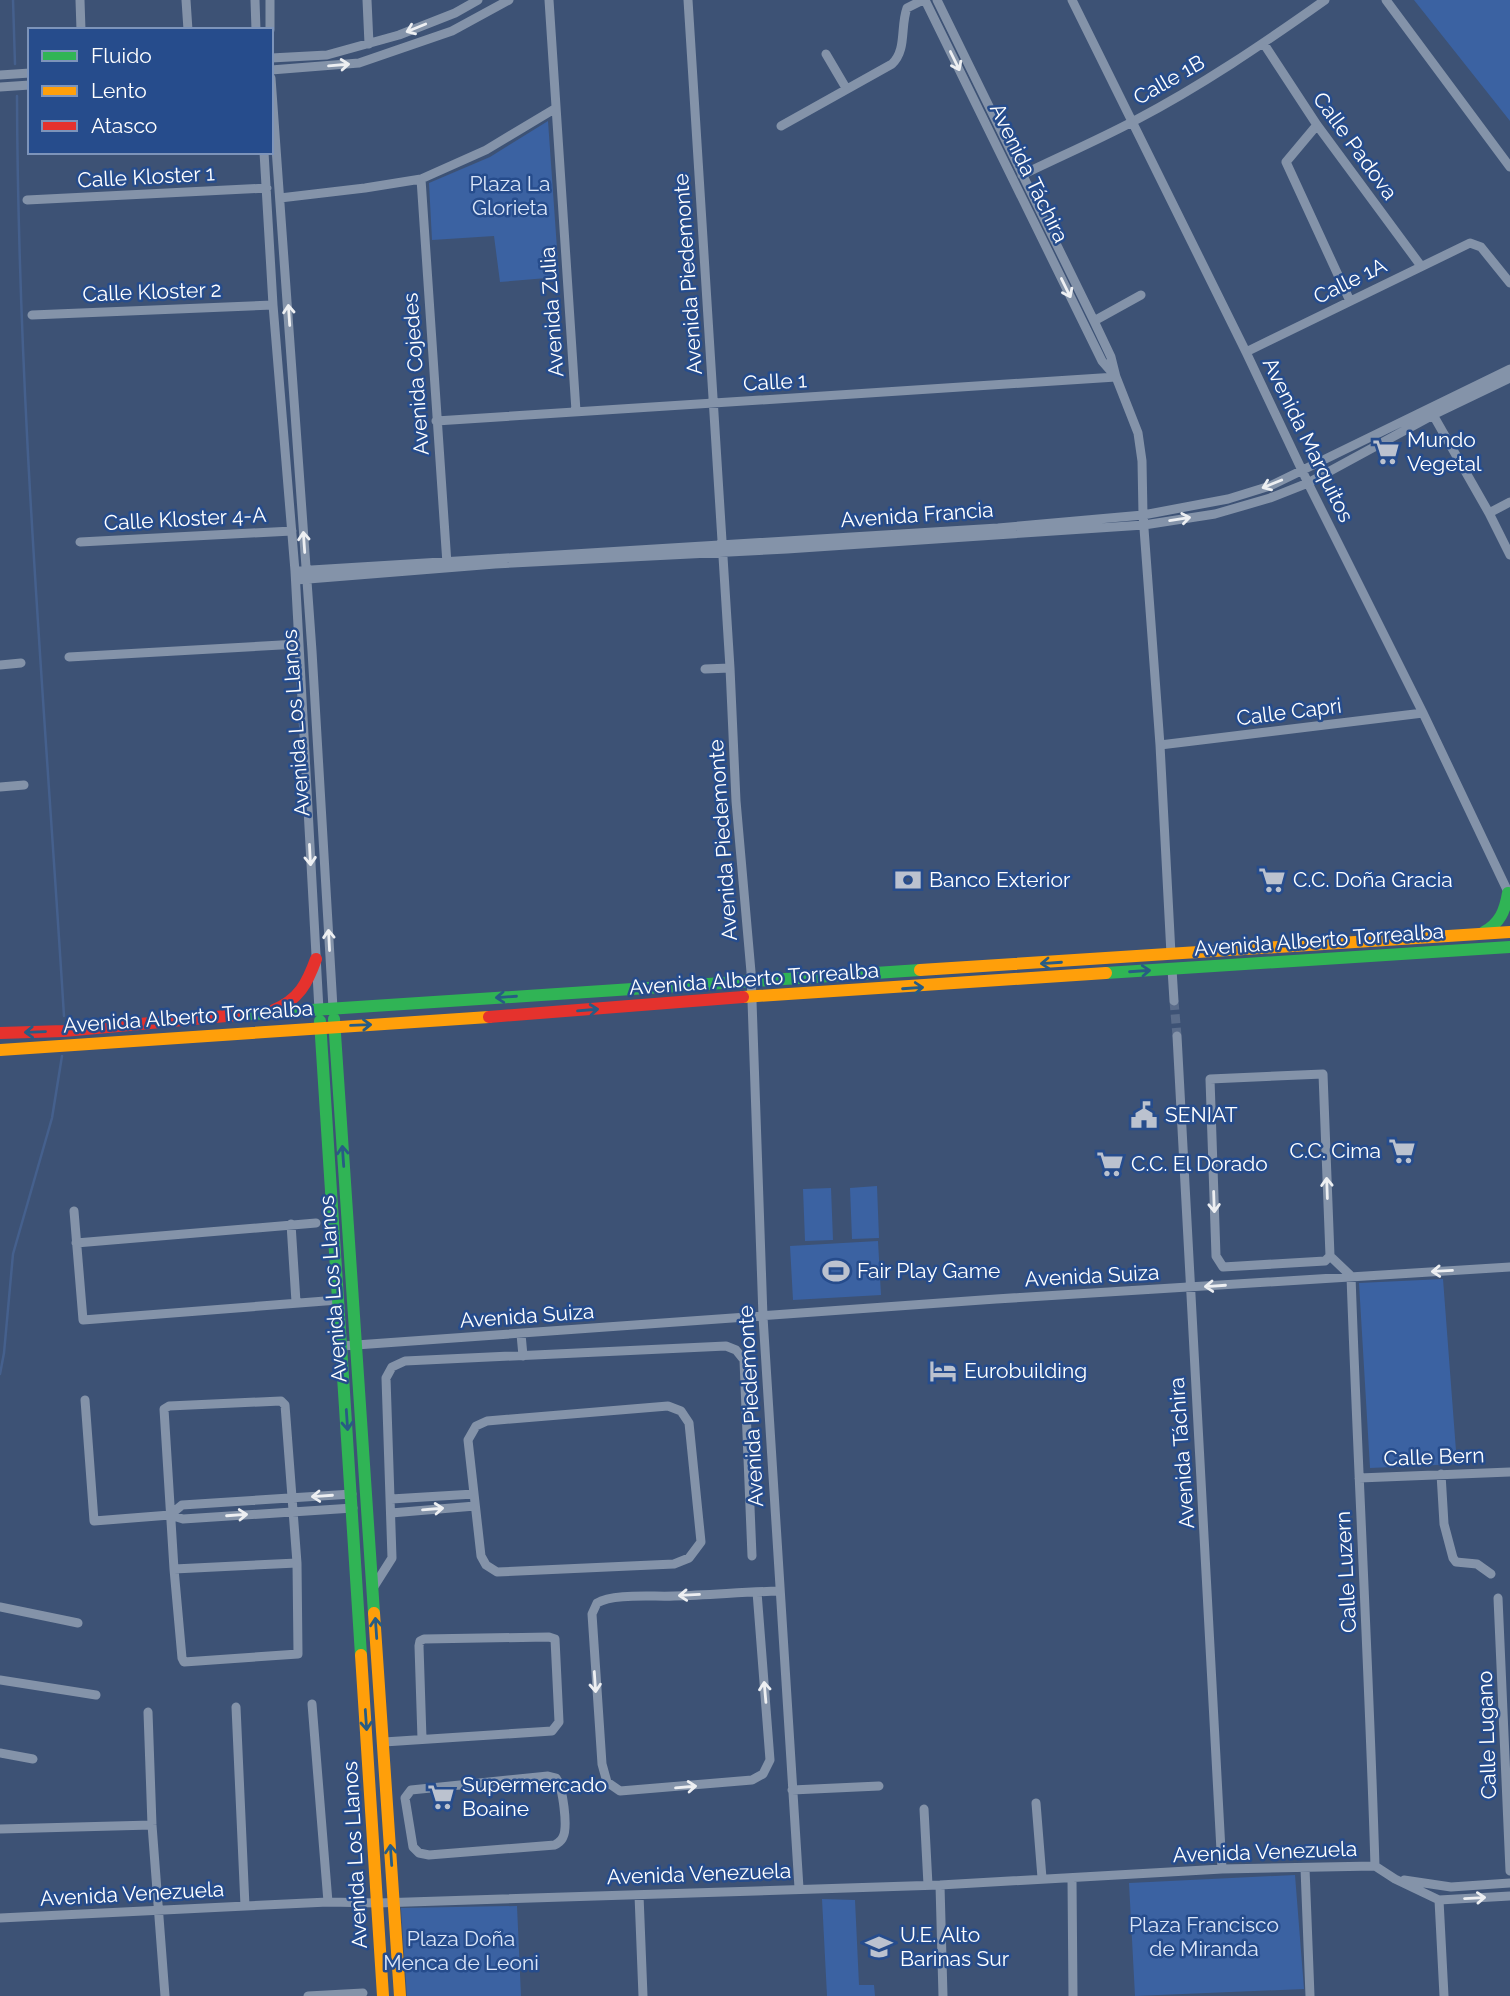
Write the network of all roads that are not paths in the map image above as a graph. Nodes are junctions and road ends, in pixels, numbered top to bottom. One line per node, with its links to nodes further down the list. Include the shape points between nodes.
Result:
1 (80, 0): 17 (street)
2 (186, 0): 18 (street)
3 (255, 0): 19 (street)
4 (270, 0): 20 (street)
5 (367, 0): 21 (street)
6 (454, 0): 16 (street)
7 (478, 0): 16 (street)
8 (509, 0): 25 (street, one-way to 8, via 359,63 452,31)
9 (549, 0): 32 (street, Avenida Zulia)
10 (688, 0): 55 (street, Avenida Piedemonte)
11 (924, 0): 30 (street, via 907,8 897,58); 51 (street, Avenida Táchira, one-way to 51)
12 (937, 0): 38 (street)
13 (1072, 0): 33 (street, Avenida Marquitos)
14 (1325, 0): 22 (street, Calle 1B)
15 (1386, 0): 37 (street)
16 (455, 13): 21 (street, one-way to 21)
17 (81, 28)
18 (188, 28)
19 (256, 28)
20 (270, 28)
21 (369, 44): 24 (street, via 327,55)
22 (1264, 44): 33 (street, Calle 1B); 34 (street, Calle Padova)
23 (826, 54): 30 (street)
24 (273, 58)
25 (273, 70)
26 (28, 73): 27 (street)
27 (0, 75)
28 (28, 85): 29 (street)
29 (0, 87)
30 (846, 88): 35 (street)
31 (273, 105): 41 (street, Avenida Los Llanos)
32 (555, 108): 39 (street, via 486,150); 56 (street, Avenida Zulia)
33 (1132, 122): 38 (street, Calle 1B); 50 (street, Avenida Marquitos)
34 (1317, 125): 43 (street, Calle Padova); 46 (street, via 1286,162)
35 (781, 126)
36 (264, 154): 40 (street, Avenida Los Llanos)
37 (1510, 167)
38 (1022, 174): 49 (street)
39 (421, 179): 41 (street); 58 (street, Avenida Cojedes)
40 (267, 188): 42 (street, Calle Kloster 1); 47 (street, Avenida Los Llanos)
41 (280, 198): 69 (street, Avenida Los Llanos, one-way to 41)
42 (27, 200)
43 (1421, 266): 44 (street, Calle 1A, via 1469,243 1481,247); 46 (street, Calle 1A)
44 (1510, 283)
45 (1141, 295): 49 (street)
46 (1350, 301): 50 (street, Calle 1A)
47 (274, 304): 48 (street, Calle Kloster 2); 64 (street, Avenida Los Llanos)
48 (32, 315)
49 (1094, 321): 51 (street)
50 (1246, 352): 59 (street, Avenida Marquitos)
51 (1107, 359): 53 (street)
52 (1510, 369): 57 (street, Avenida Francia)
53 (1116, 377): 55 (street, Calle 1); 63 (street, via 1138,433)
54 (1510, 379): 57 (street, Avenida Francia)
55 (714, 403): 56 (street, Calle 1); 66 (street, Avenida Piedemonte)
56 (576, 411): 58 (street, Calle 1)
57 (1432, 412): 59 (street, Avenida Francia); 60 (street, Avenida Francia); 62 (street)
58 (436, 421): 68 (street, Avenida Cojedes)
59 (1302, 471): 60 (street, Avenida Marquitos); 63 (street, Avenida Francia, one-way to 63, via 1228,499)
60 (1308, 483): 63 (street, Avenida Francia, one-way to 60, via 1215,514); 76 (street, Avenida Marquitos)
61 (1510, 502): 62 (street)
62 (1489, 513): 67 (street)
63 (1143, 520): 66 (street, Avenida Francia); 77 (street)
64 (292, 531): 65 (street, Calle Kloster 4-A); 69 (street, Avenida Los Llanos)
65 (80, 542)
66 (722, 548): 68 (street, Avenida Francia); 74 (street, Avenida Piedemonte)
67 (1510, 555)
68 (447, 564): 69 (street, Avenida Francia)
69 (301, 576): 70 (street, Avenida Los Llanos); 90 (street, Avenida Los Llanos, one-way to 69)
70 (299, 643): 71 (street, Avenida Los Llanos); 85 (street, Avenida Los Llanos, one-way to 85)
71 (69, 657)
72 (21, 663): 73 (street)
73 (0, 665)
74 (730, 668): 75 (street); 87 (street, Avenida Piedemonte)
75 (705, 669)
76 (1423, 713): 77 (street, Calle Capri); 80 (street, Avenida Marquitos)
77 (1160, 745): 84 (street)
78 (24, 785): 79 (street)
79 (0, 787)
80 (1509, 894): 82 (main road, via 1501,920)
81 (1510, 932): 82 (main road, Avenida Alberto Torrealba)
82 (1477, 934): 84 (main road, Avenida Alberto Torrealba)
83 (1506, 949): 86 (main road, Avenida Alberto Torrealba)
84 (1171, 954): 87 (main road, Avenida Alberto Torrealba, one-way to 87)
85 (316, 959): 91 (street, Avenida Los Llanos); 92 (main road, via 298,997)
86 (1172, 969): 88 (main road, Avenida Alberto Torrealba, one-way to 86); 89 (street)
87 (751, 982): 88 (street, Avenida Piedemonte); 90 (main road, Avenida Alberto Torrealba, one-way to 90)
88 (751, 998): 93 (main road, Avenida Alberto Torrealba, one-way to 88); 108 (street, Avenida Piedemonte)
89 (1174, 1001)
90 (333, 1009): 91 (main road, Avenida Alberto Torrealba); 93 (main road, Avenida Los Llanos)
91 (318, 1010): 92 (main road, Avenida Alberto Torrealba); 94 (main road, Avenida Los Llanos)
92 (266, 1013): 95 (main road, Avenida Alberto Torrealba, one-way to 95)
93 (335, 1026): 94 (main road, Avenida Alberto Torrealba); 110 (main road, Avenida Los Llanos, one-way to 93)
94 (320, 1027): 97 (main road, Avenida Alberto Torrealba); 106 (main road, Avenida Los Llanos)
95 (0, 1033)
96 (1177, 1036): 105 (street, Avenida Táchira)
97 (0, 1050)
98 (74, 1211): 101 (street)
99 (316, 1223): 100 (street)
100 (291, 1224): 101 (street); 107 (street)
101 (75, 1243): 107 (street, via 83,1320)
102 (1330, 1256): 102 (street, one-way to 102, via 1323,1074 1210,1079 1216,1256 1223,1267 1325,1261); 104 (street)
103 (1510, 1268): 104 (street, Avenida Suiza, one-way to 104)
104 (1351, 1276): 105 (street, Avenida Suiza, one-way to 105); 116 (street, Calle Luzern)
105 (1188, 1288): 108 (street, Avenida Suiza); 155 (street, Avenida Táchira)
106 (338, 1300): 107 (street); 111 (main road, Avenida Los Llanos)
107 (296, 1302)
108 (763, 1317): 109 (street, Avenida Suiza); 131 (street, Avenida Piedemonte)
109 (521, 1334): 110 (street, Avenida Suiza); 112 (street)
110 (356, 1345): 111 (street, Avenida Suiza); 130 (main road, Avenida Los Llanos)
111 (342, 1346): 117 (main road, Avenida Los Llanos, one-way to 117)
112 (523, 1356): 120 (street, via 405,1361 392,1367 386,1378); 126 (street, via 726,1346 736,1350 744,1360)
113 (85, 1400): 125 (street, via 94,1521)
114 (1510, 1472): 115 (street, Calle Bern)
115 (1441, 1474): 116 (street, Calle Bern); 129 (street, via 1444,1524 1453,1558 1478,1564)
116 (1359, 1478): 153 (street, Calle Luzern)
117 (352, 1494): 119 (street, one-way to 119); 122 (main road, Avenida Los Llanos)
118 (474, 1494): 120 (street); 121 (street); 121 (street, via 468,1440 483,1422 673,1407 689,1423 701,1542 689,1558 674,1564 497,1572 481,1556)
119 (292, 1497): 123 (street); 125 (street, via 182,1505); 125 (street, via 285,1405 281,1401 169,1406 164,1409)
120 (391, 1499): 124 (street)
121 (475, 1506): 124 (street, one-way to 121)
122 (353, 1507): 123 (street); 169 (main road, Avenida Los Llanos, one-way to 169)
123 (293, 1511): 125 (street, one-way to 123, via 183,1519); 127 (street)
124 (391, 1513): 130 (street, via 392,1558)
125 (170, 1515): 128 (street)
126 (752, 1556)
127 (297, 1563): 128 (street); 128 (street, via 298,1654 190,1662 182,1658)
128 (174, 1569)
129 (1491, 1574)
130 (373, 1588): 142 (main road, Avenida Los Llanos, one-way to 130)
131 (779, 1591): 132 (street); 146 (street, Avenida Piedemonte)
132 (757, 1592): 132 (street, one-way to 132, via 608,1598 594,1606 602,1764 611,1786 620,1791 752,1780 766,1770 770,1760)
133 (1498, 1598): 156 (street, Calle Lugano)
134 (0, 1607): 135 (street)
135 (78, 1623)
136 (0, 1680): 137 (street)
137 (96, 1695)
138 (312, 1704): 167 (street)
139 (236, 1707): 170 (street)
140 (148, 1712): 149 (street)
141 (422, 1739): 141 (street, via 557,1728 555,1639 420,1641); 142 (street)
142 (384, 1742): 151 (main road, Avenida Los Llanos)
143 (0, 1753): 144 (street)
144 (33, 1759)
145 (878, 1786): 146 (street)
146 (792, 1790): 163 (street, Avenida Piedemonte)
147 (1037, 1802): 157 (street)
148 (924, 1809): 161 (street)
149 (152, 1825): 152 (street); 171 (street)
150 (408, 1826): 150 (street, via 413,1847 424,1854 555,1845 565,1830 561,1784 548,1776 415,1789 405,1798); 151 (street)
151 (390, 1828): 168 (main road, Avenida Los Llanos, one-way to 151)
152 (0, 1829)
153 (1375, 1866): 154 (street, Avenida Venezuela); 159 (street, Avenida Venezuela)
154 (1305, 1868): 155 (street, Avenida Venezuela); 181 (street)
155 (1222, 1869): 158 (street, Avenida Venezuela)
156 (1510, 1871)
157 (1042, 1878): 158 (street, Avenida Venezuela); 162 (street, Avenida Venezuela)
158 (1072, 1879): 180 (street)
159 (1395, 1879): 160 (street, Avenida Venezuela, via 1451,1887); 166 (street, Avenida Venezuela)
160 (1510, 1883)
161 (928, 1885): 162 (street, Avenida Venezuela); 163 (street, Avenida Venezuela)
162 (940, 1885): 179 (street)
163 (799, 1888): 164 (street, Avenida Venezuela)
164 (639, 1895): 168 (street, Avenida Venezuela); 178 (street)
165 (1510, 1896): 166 (street, Avenida Venezuela, one-way to 165)
166 (1440, 1900): 182 (street)
167 (328, 1902): 169 (street, Avenida Venezuela); 170 (street, Avenida Venezuela)
168 (394, 1902): 169 (street, Avenida Venezuela); 177 (main road, Avenida Los Llanos)
169 (377, 1903): 176 (main road, Avenida Los Llanos)
170 (245, 1906): 171 (street, Avenida Venezuela)
171 (160, 1912): 172 (street, Avenida Venezuela); 174 (street)
172 (0, 1918)
173 (363, 1993): 175 (street)
174 (165, 1996)
175 (308, 1996)
176 (383, 1996)
177 (400, 1996)
178 (643, 1996)
179 (943, 1996)
180 (1073, 1996)
181 (1310, 1996)
182 (1444, 1996)

